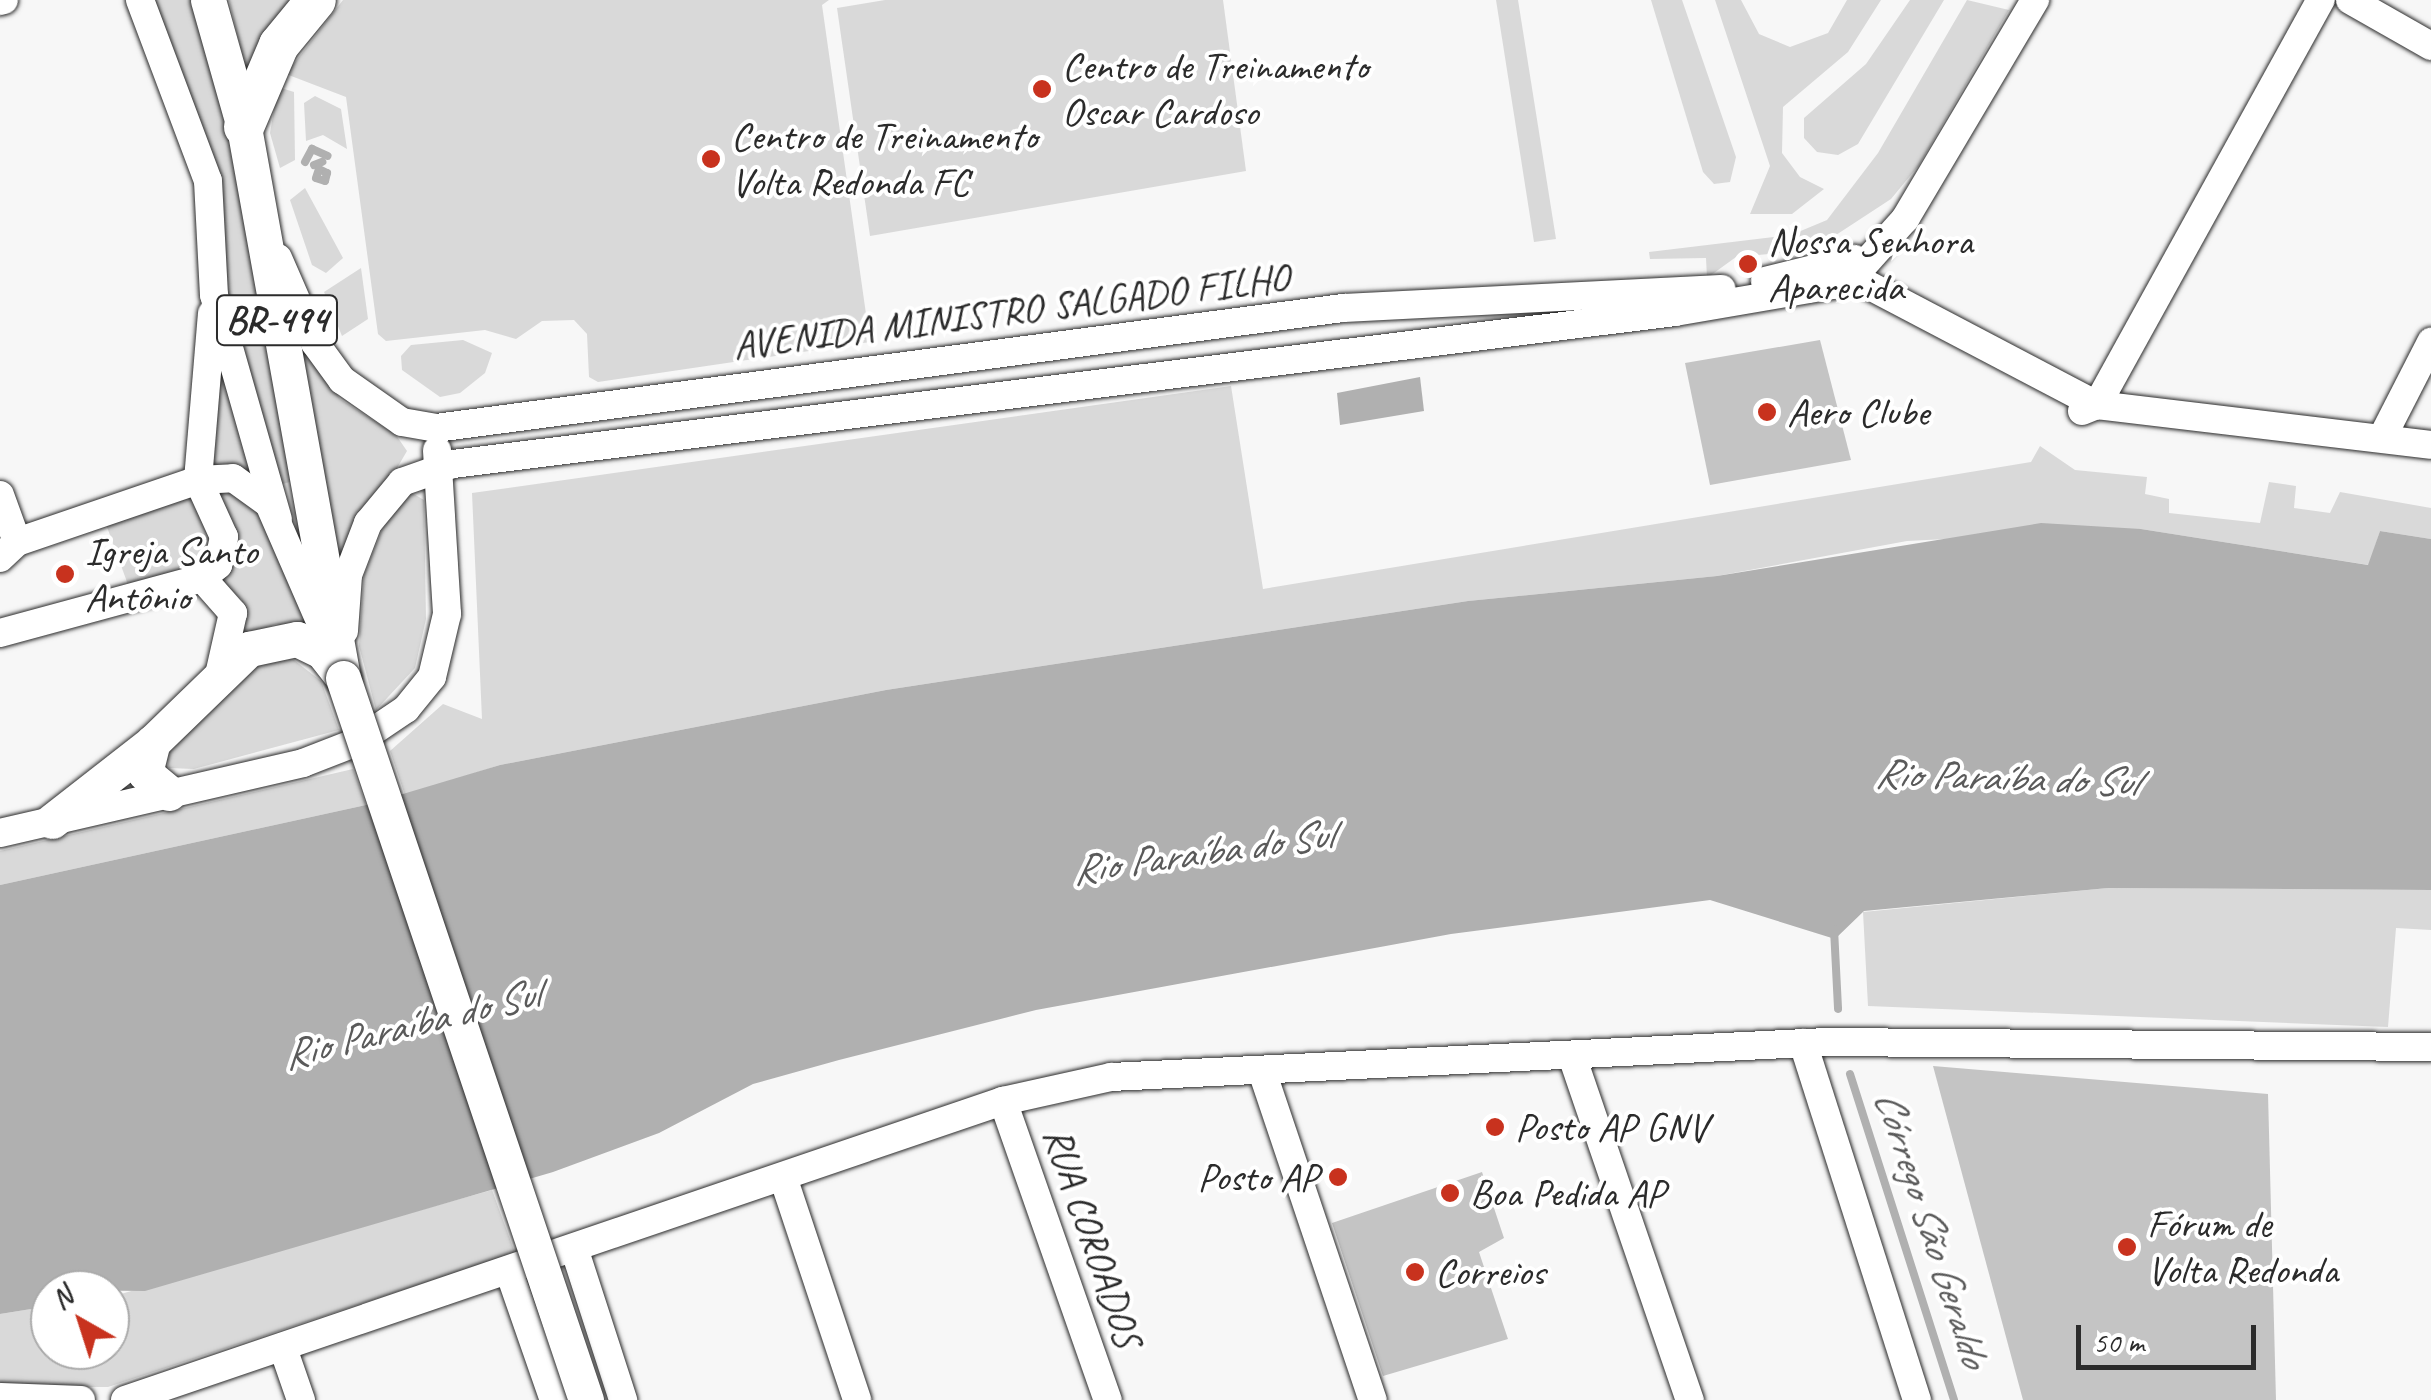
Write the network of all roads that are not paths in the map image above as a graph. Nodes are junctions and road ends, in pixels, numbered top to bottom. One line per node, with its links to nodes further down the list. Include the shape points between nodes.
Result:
1 (140, 0): 12 (street, via 208,181)
2 (208, 0): 8 (main road, BR-494)
3 (316, 0): 8 (highway, via 279,45)
4 (2035, 0): 10 (street)
5 (2321, 0): 15 (street)
6 (2350, 0): 7 (street)
7 (2431, 46)
8 (244, 127): 9 (main road, BR-494)
9 (263, 223): 16 (street, AVENIDA MINISTRO SALGADO FILHO, via 326,362 382,412); 26 (main road, BR-494)
10 (1880, 252): 11 (street); 13 (street); 16 (street, AVENIDA MINISTRO SALGADO FILHO, via 1726,288 1343,308)
11 (1854, 277): 13 (street); 19 (street, AVENIDA MINISTRO SALGADO FILHO, via 1675,312)
12 (214, 295): 20 (street); 22 (street)
13 (1907, 302): 15 (street)
14 (2431, 342): 17 (street)
15 (2085, 410): 17 (street)
16 (436, 428): 19 (street)
17 (2383, 436): 18 (street)
18 (2431, 446)
19 (438, 467): 26 (street, AVENIDA MINISTRO SALGADO FILHO, via 391,492 359,540 348,576); 29 (street, via 447,614 439,657 420,694 340,750)
20 (198, 480): 22 (street, via 248,483); 23 (street); 24 (street, via 225,546)
21 (0, 495): 23 (street)
22 (278, 519): 26 (street)
23 (9, 550)
24 (202, 578): 25 (street); 27 (street, via 233,613)
25 (0, 632)
26 (343, 678): 27 (main road, via 322,651 283,638 249,650); 46 (main road, bridge)
27 (217, 679): 28 (main road)
28 (154, 742): 29 (main road, via 146,773); 30 (main road)
29 (169, 793): 30 (street)
30 (52, 821): 31 (street)
31 (0, 833)
32 (1814, 1043): 33 (street); 34 (street); 52 (street)
33 (2431, 1047)
34 (1572, 1060): 35 (street); 51 (street)
35 (1262, 1074): 36 (street, via 1111,1077); 50 (street)
36 (1002, 1101): 37 (street); 49 (street, RUA COROADOS)
37 (782, 1176): 38 (street); 48 (street)
38 (576, 1251): 39 (street); 47 (street)
39 (510, 1274): 40 (street); 45 (street)
40 (283, 1348): 43 (street); 44 (street)
41 (0, 1397): 42 (street)
42 (81, 1400)
43 (125, 1400)
44 (301, 1400)
45 (554, 1400)
46 (586, 1400)
47 (623, 1400)
48 (857, 1400)
49 (1108, 1400)
50 (1373, 1400)
51 (1690, 1400)
52 (1917, 1400)

